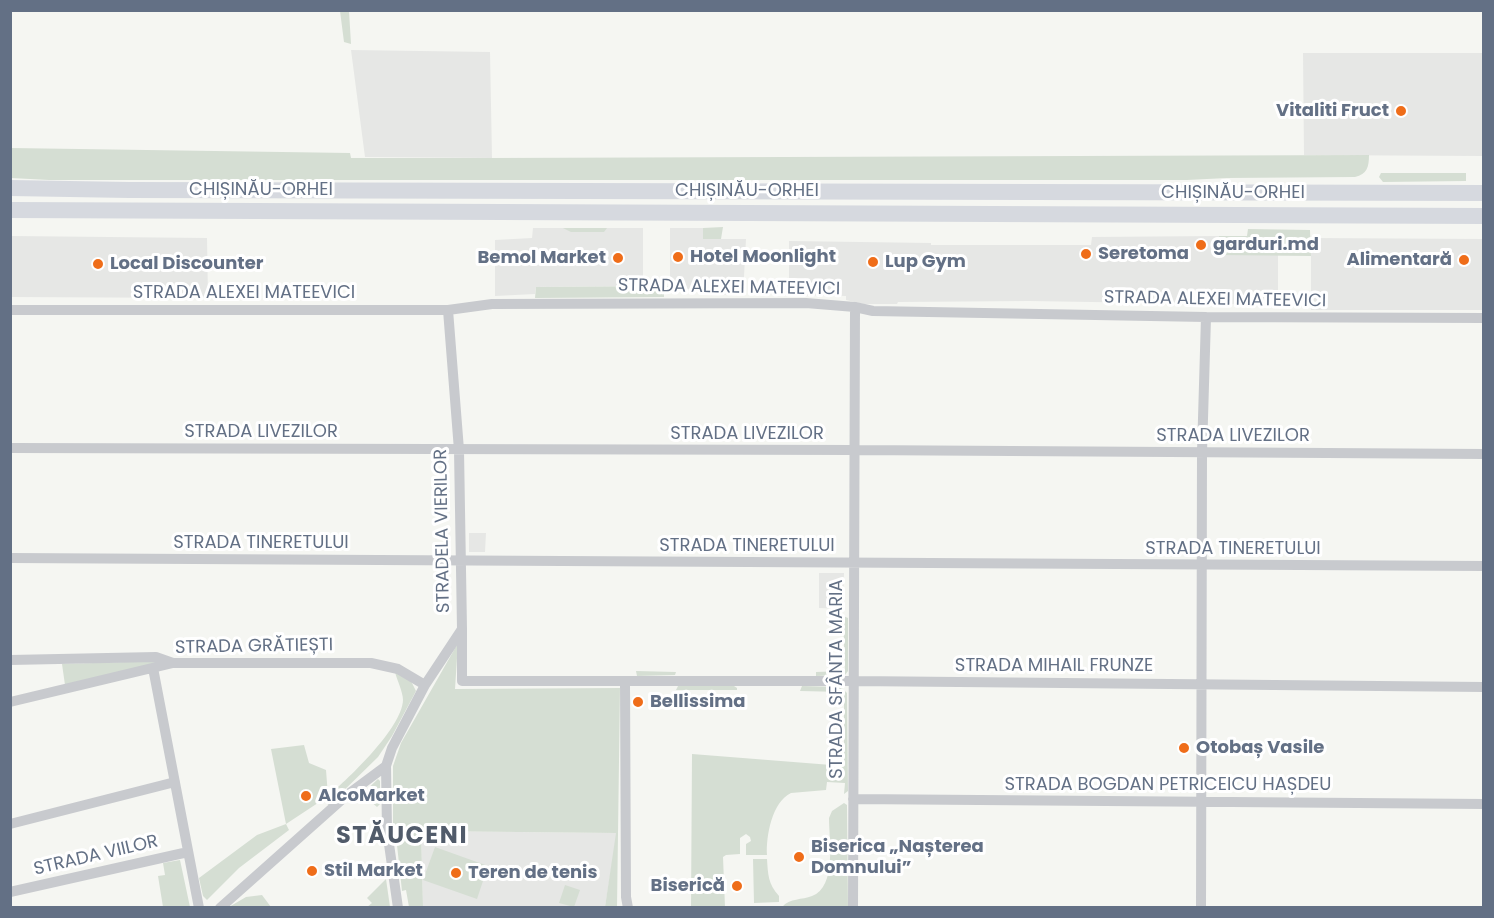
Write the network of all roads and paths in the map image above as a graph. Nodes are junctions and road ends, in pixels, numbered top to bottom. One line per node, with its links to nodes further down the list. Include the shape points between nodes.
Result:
1 (10, 188): 2 (highway, CHIȘINĂU-ORHEI)
2 (1484, 193)
3 (10, 210): 4 (highway, CHIȘINĂU-ORHEI)
4 (1484, 216)
5 (855, 307): 7 (street, STRADA ALEXEI MATEEVICI, via 806,303 503,304); 8 (street, STRADA ALEXEI MATEEVICI, via 873,311); 12 (street, STRADA SFÂNTA MARIA)
6 (10, 310): 7 (street, STRADA ALEXEI MATEEVICI)
7 (448, 310): 11 (street, STRADELA VIERILOR)
8 (1206, 317): 9 (street, STRADA ALEXEI MATEEVICI); 13 (street)
9 (1484, 318)
10 (10, 448): 11 (street, STRADA LIVEZILOR)
11 (459, 450): 12 (street, STRADA LIVEZILOR); 16 (street, STRADELA VIERILOR)
12 (855, 450): 13 (street, STRADA LIVEZILOR); 17 (street, STRADA SFÂNTA MARIA)
13 (1202, 452): 14 (street, STRADA LIVEZILOR); 18 (street)
14 (1484, 454)
15 (10, 558): 16 (street, STRADA TINERETULUI)
16 (461, 560): 17 (street, STRADA TINERETULUI); 20 (street, STRADELA VIERILOR)
17 (854, 563): 18 (street, STRADA TINERETULUI); 24 (street, STRADA SFÂNTA MARIA)
18 (1201, 565): 19 (street, STRADA TINERETULUI); 26 (street)
19 (1484, 566)
20 (462, 629): 25 (street, STRADA MIHAIL FRUNZE, via 462,681); 27 (street, STRADELA VIERILOR)
21 (10, 660): 22 (street, via 156,657)
22 (173, 663): 23 (street, STRADA GRĂTIEȘTI); 27 (street, STRADA GRĂTIEȘTI, via 371,663 398,669)
23 (153, 668): 29 (street, STRADA GRĂTIEȘTI); 31 (street)
24 (854, 681): 25 (street, STRADA MIHAIL FRUNZE); 26 (street, STRADA MIHAIL FRUNZE); 32 (street, STRADA SFÂNTA MARIA)
25 (625, 682): 41 (street)
26 (1200, 684): 28 (street, STRADA MIHAIL FRUNZE); 33 (street)
27 (425, 685): 30 (street, STRADELA VIERILOR)
28 (1484, 687)
29 (10, 702)
30 (386, 766): 39 (street, via 347,795); 40 (street, via 387,830)
31 (176, 782): 35 (street); 36 (street)
32 (853, 799): 33 (street, STRADA BOGDAN PETRICEICU HAȘDEU); 42 (street, STRADA SFÂNTA MARIA)
33 (1202, 802): 34 (street, STRADA BOGDAN PETRICEICU HAȘDEU); 43 (street)
34 (1484, 804)
35 (10, 824)
36 (188, 852): 37 (street, STRADA VIILOR); 38 (street)
37 (10, 892)
38 (199, 908)
39 (220, 908)
40 (398, 908)
41 (628, 908)
42 (853, 908)
43 (1201, 908)

